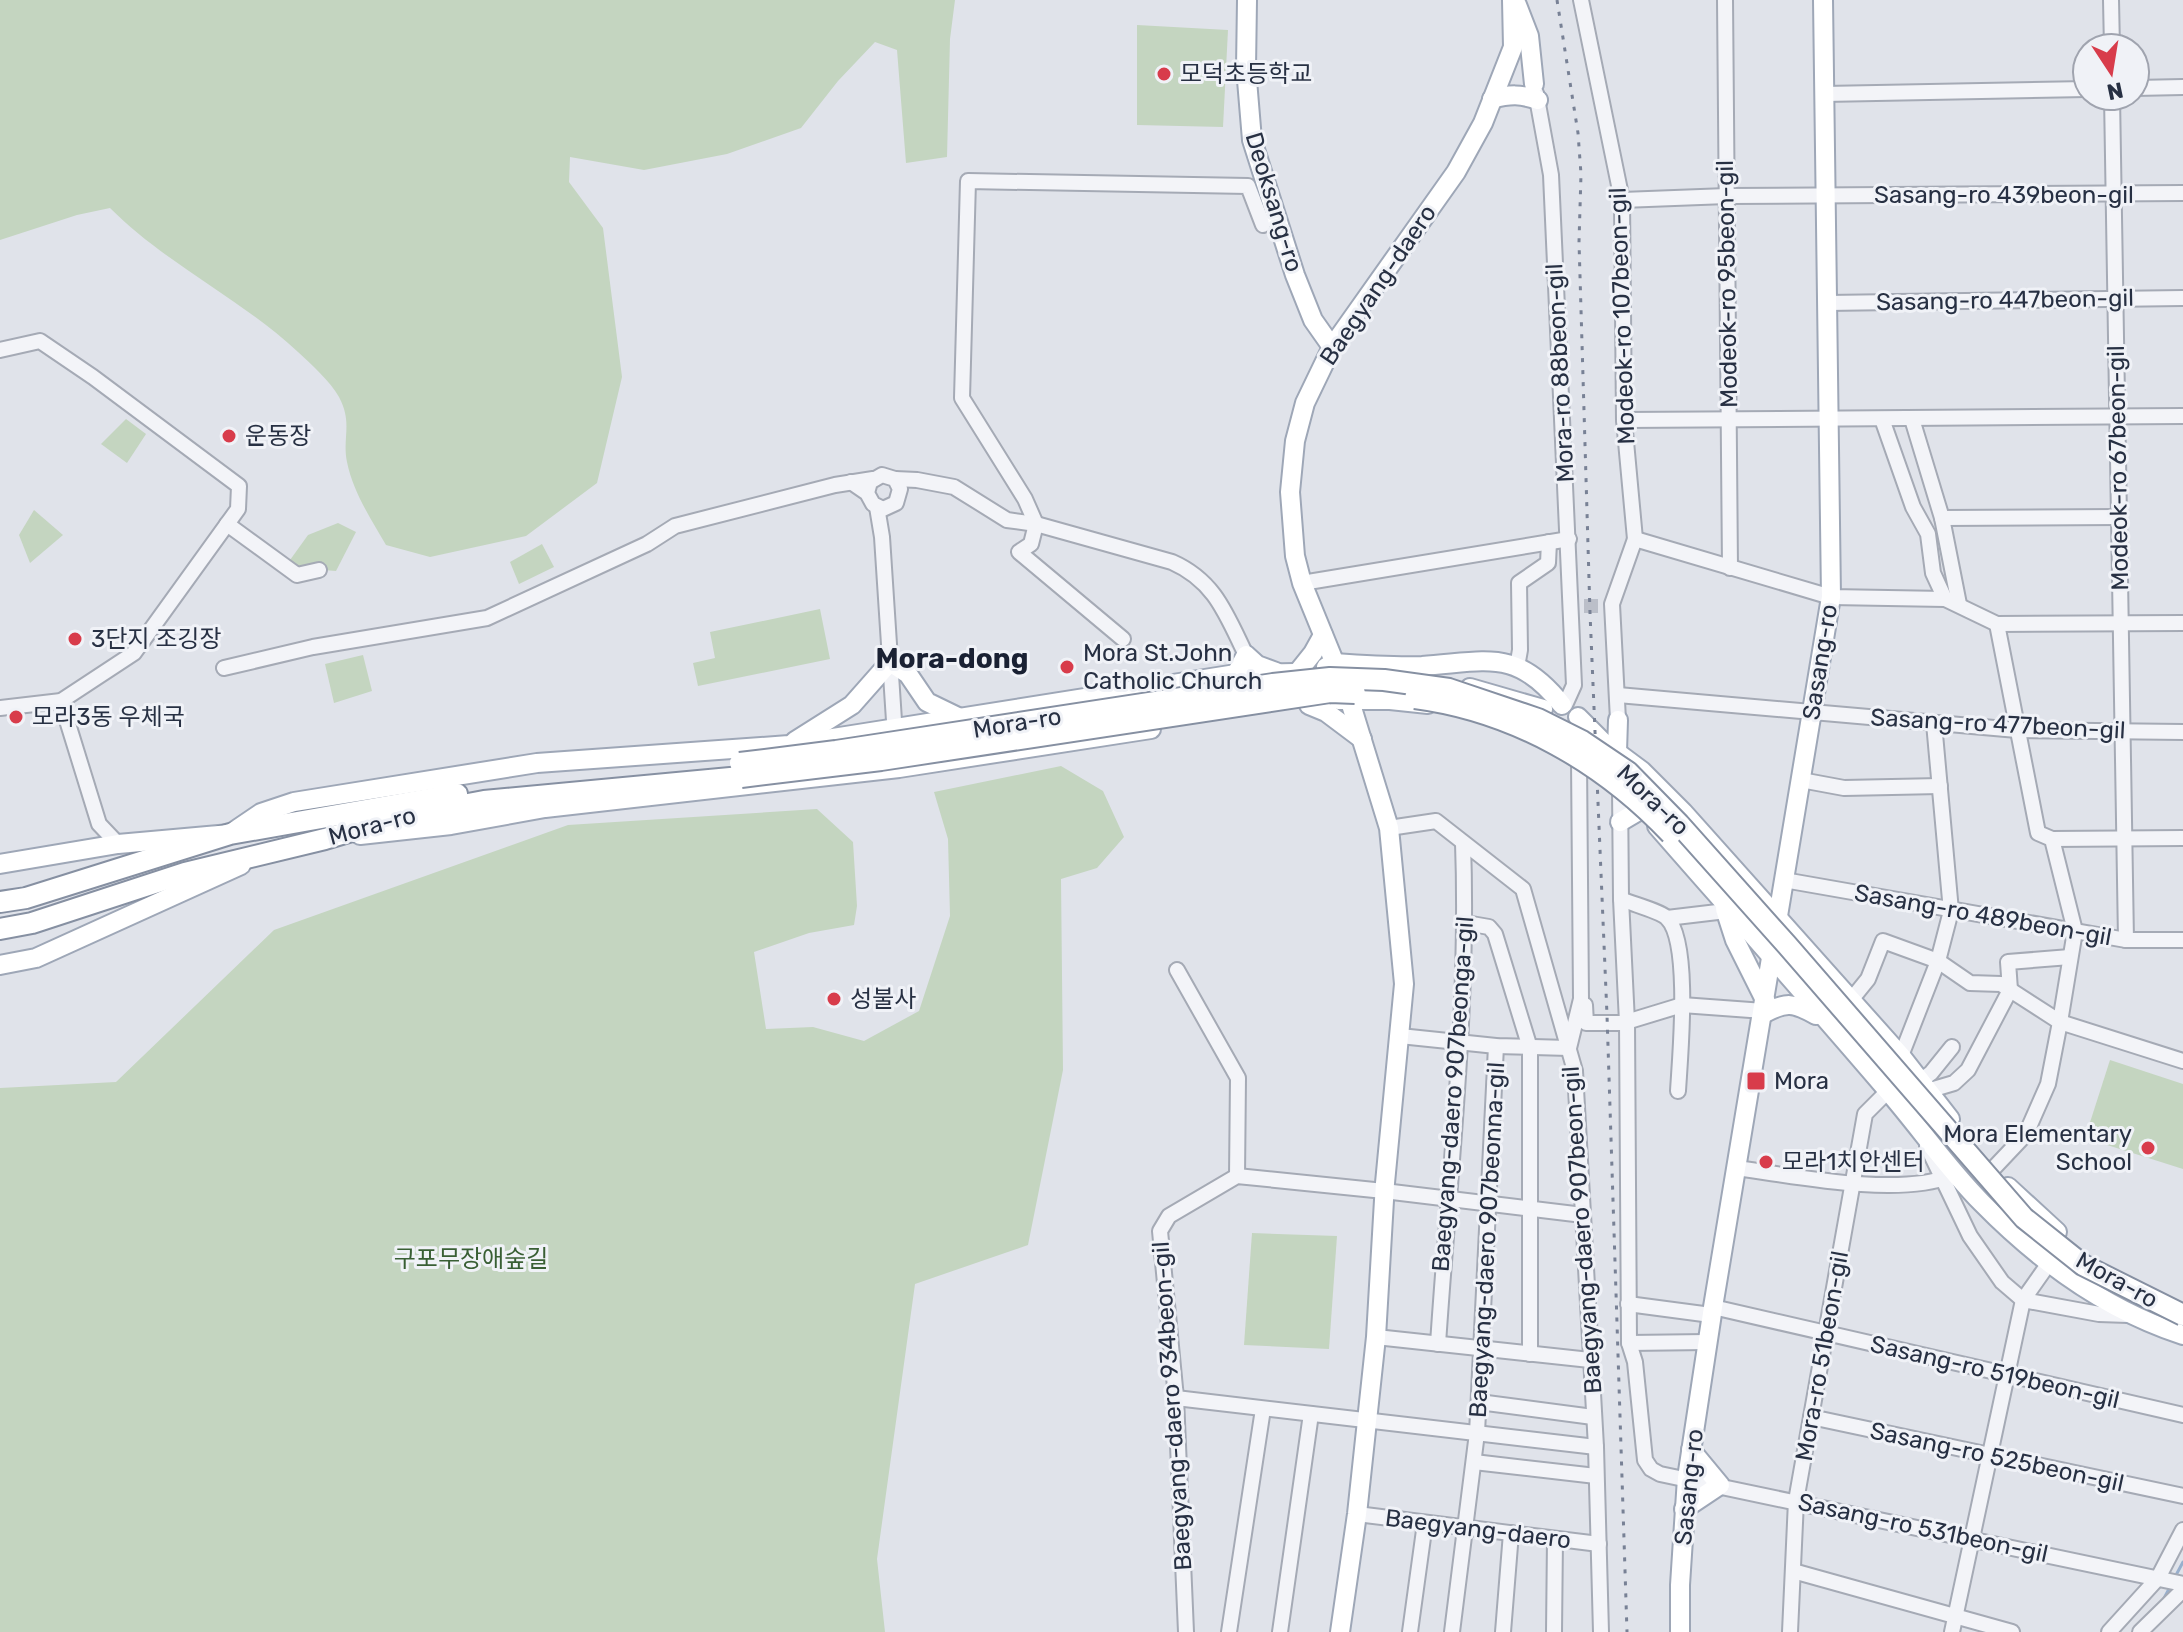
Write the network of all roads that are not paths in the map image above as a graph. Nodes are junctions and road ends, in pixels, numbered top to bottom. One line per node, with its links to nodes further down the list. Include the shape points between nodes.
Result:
1 (1247, 0): 25 (main road, Deoksang-ro, via 1248,109 1258,165 1313,320)
2 (1514, 0): 8 (main road, Baegyang-daero); 12 (main road, via 1529,36)
3 (1581, 0): 20 (street, Modeok-ro 107beon-gil)
4 (1725, 0): 18 (street, Modeok-ro 95beon-gil)
5 (1823, 0): 13 (main road, Sasang-ro)
6 (2111, 0): 7 (street)
7 (2112, 32)
8 (1513, 47): 12 (street, Mora-ro 88beon-gil, via 1529,67); 14 (main road, Baegyang-daero)
9 (2183, 87): 10 (street)
10 (2151, 88)
11 (2071, 89): 13 (street)
12 (1536, 92): 14 (main road); 41 (street, Mora-ro 88beon-gil, via 1551,175)
13 (1824, 94): 19 (main road, Sasang-ro)
14 (1492, 99): 25 (main road, Baegyang-daero, via 1456,172)
15 (2112, 112): 17 (street, Modeok-ro 67beon-gil)
16 (2183, 193): 17 (street, Sasang-ro 439beon-gil)
17 (2114, 195): 19 (street, Sasang-ro 439beon-gil); 22 (street, Modeok-ro 67beon-gil)
18 (1727, 196): 19 (street, Sasang-ro 439beon-gil); 20 (street, Sasang-ro 439beon-gil); 29 (street, Modeok-ro 95beon-gil)
19 (1826, 196): 24 (main road, Sasang-ro)
20 (1622, 200): 32 (street, Modeok-ro 107beon-gil)
21 (1263, 225): 40 (street, Deoksang-ro, via 1248,186 968,181 962,398)
22 (2116, 298): 23 (street, Sasang-ro 447beon-gil); 24 (street, Sasang-ro 447beon-gil); 28 (street, Modeok-ro 67beon-gil)
23 (2183, 298)
24 (1827, 303): 33 (main road, Sasang-ro)
25 (1332, 347): 46 (main road, Baegyang-daero, via 1305,403 1295,441 1290,492)
26 (0, 350): 39 (street, via 40,341 231,479 239,486 238,509)
27 (2183, 416): 28 (street)
28 (2118, 417): 31 (street); 37 (street, Modeok-ro 67beon-gil)
29 (1729, 419): 32 (street); 33 (street); 44 (street, Modeok-ro 95beon-gil)
30 (1882, 419): 31 (street); 33 (street); 48 (street, via 1928,534 1933,573)
31 (1912, 419): 38 (street)
32 (1624, 420): 42 (street, Modeok-ro 107beon-gil)
33 (1829, 420): 47 (main road, Sasang-ro)
34 (870, 486): 35 (street, via 885,475); 36 (street, via 870,501); 57 (street, via 851,482 675,526 487,618)
35 (898, 486): 36 (street, via 898,500); 40 (street, via 954,487 1007,520)
36 (883, 507): 55 (street)
37 (2119, 517): 38 (street); 49 (street, Modeok-ro 67beon-gil)
38 (1942, 518): 48 (street)
39 (227, 524): 45 (street, via 297,575); 64 (street, via 134,653)
40 (1036, 524): 53 (street, via 1031,544 1019,552); 54 (street, via 1192,571 1219,600)
41 (1569, 539): 43 (street); 68 (street, Mora-ro 88beon-gil, via 1577,606)
42 (1635, 539): 44 (street); 62 (street, via 1607,605)
43 (1549, 542): 46 (street); 56 (street, via 1548,563 1519,583)
44 (1730, 568): 47 (street)
45 (319, 570)
46 (1302, 583): 52 (main road, Baegyang-daero)
47 (1831, 597): 48 (street); 69 (main road, Sasang-ro)
48 (1952, 602): 51 (street)
49 (2121, 623): 50 (street); 51 (street); 77 (street, Modeok-ro 67beon-gil)
50 (2183, 623)
51 (1997, 624): 75 (street)
52 (1323, 635): 58 (main road, Baegyang-daero); 60 (main road, via 1313,653)
53 (1123, 639)
54 (1246, 655): 59 (main road); 60 (main road, via 1257,665)
55 (890, 662): 70 (main road, via 908,674 927,702); 74 (street); 81 (main road, via 852,705)
56 (1517, 667): 58 (main road, Mora-ro, via 1489,660); 68 (main road, Mora-ro, via 1545,684)
57 (224, 668)
58 (1330, 669): 60 (main road, Mora-ro); 63 (main road, Baegyang-daero); 67 (main road, Mora-ro, via 1425,676)
59 (1236, 674): 60 (main road, Mora-ro); 61 (main road, Mora-ro)
60 (1289, 674)
61 (1189, 683): 70 (main road, Mora-ro); 71 (main road, via 1183,703)
62 (1618, 695): 69 (street, Sasang-ro 477beon-gil); 72 (street)
63 (1349, 698): 65 (main road); 78 (main road, via 1454,708 1508,722); 80 (main road, Baegyang-daero)
64 (61, 701): 66 (street); 91 (street)
65 (1309, 705): 71 (main road); 80 (main road)
66 (0, 708)
67 (1543, 709): 68 (main road); 78 (main road, via 1535,722)
68 (1569, 709): 79 (main road, Mora-ro); 83 (main road, via 1581,729)
69 (1813, 711): 73 (street, Sasang-ro 477beon-gil); 86 (main road, Sasang-ro)
70 (961, 718): 74 (main road, Mora-ro)
71 (1207, 720): 84 (main road)
72 (1618, 720): 79 (main road); 82 (main road)
73 (1934, 723): 75 (street, Sasang-ro 477beon-gil); 87 (street)
74 (894, 728): 81 (main road, Mora-ro); 84 (street)
75 (2017, 730): 77 (street, Sasang-ro 477beon-gil); 96 (street, via 2038,833)
76 (2183, 732): 77 (street, Sasang-ro 477beon-gil)
77 (2123, 733): 97 (street, Modeok-ro 67beon-gil)
78 (1536, 737): 83 (main road, via 1547,749)
79 (1600, 738): 82 (main road, Mora-ro)
80 (1362, 739): 92 (main road, Baegyang-daero)
81 (789, 745): 93 (main road, Mora-ro, via 537,763 350,791 261,813)
82 (1617, 752): 105 (main road, Mora-ro, via 1668,796)
83 (1573, 754): 88 (main road, Mora-ro); 122 (street, Mora-ro)
84 (899, 768): 95 (main road)
85 (740, 770): 93 (highway, Mora-ro, via 429,797); 95 (highway, Mora-ro, via 484,801 399,817); 157 (highway, Mora-ro, bridge, via 1330,678 1449,689 1513,709 1582,741 1628,772 1787,945 2024,1218 2083,1265); 158 (highway, Mora-ro, bridge, via 881,760 1330,692 1441,701 1493,716 1533,732 1602,772 1668,831 2018,1228 2076,1274)
86 (1801, 780): 87 (street, via 1844,788); 103 (main road, Sasang-ro)
87 (1940, 786): 108 (street)
88 (1620, 789): 89 (main road, Mora-ro); 90 (street, Sasang-ro 531beon-gil)
89 (1642, 809): 90 (main road); 107 (main road, Mora-ro)
90 (1620, 822): 104 (street, Sasang-ro 531beon-gil)
91 (99, 824): 99 (street); 100 (street)
92 (1389, 828): 98 (street, Baegyang-daero 907beon-gil, via 1436,821); 129 (main road, Baegyang-daero, via 1404,984)
93 (230, 834): 99 (main road); 106 (highway, Mora-ro)
94 (2183, 838): 97 (street)
95 (325, 839): 101 (highway, Mora-ro)
96 (2052, 839): 97 (street); 113 (street)
97 (2124, 839): 114 (street, Modeok-ro 67beon-gil)
98 (1463, 843): 111 (street, Baegyang-daero 907beonga-gil); 134 (street, Baegyang-daero 907beon-gil, via 1523,889)
99 (118, 844): 100 (main road)
100 (86, 850): 102 (main road)
101 (270, 852): 112 (highway, Mora-ro); 119 (main road, via 36,958)
102 (0, 864)
103 (1783, 887): 105 (main road); 108 (street, Sasang-ro 489beon-gil); 110 (main road, Sasang-ro)
104 (1621, 899): 109 (street); 127 (street, Sasang-ro 531beon-gil)
105 (1762, 900): 110 (main road, Mora-ro)
106 (0, 902)
107 (1722, 904): 109 (street); 116 (main road, Mora-ro); 125 (main road)
108 (1951, 911): 113 (street, Sasang-ro 489beon-gil); 118 (street)
109 (1667, 918): 124 (street, via 1679,940)
110 (1779, 919): 116 (main road, Sasang-ro); 123 (main road, Mora-ro)
111 (1466, 923): 130 (street, Baegyang-daero 907beonga-gil); 133 (street, via 1489,927 1495,934)
112 (0, 929)
113 (2075, 931): 114 (street, Sasang-ro 489beon-gil); 117 (street)
114 (2126, 940): 115 (street, Sasang-ro 489beon-gil)
115 (2183, 940)
116 (1772, 957): 125 (main road, Sasang-ro); 126 (main road, Mora-ro)
117 (2070, 957): 121 (street, via 2008,962); 128 (street)
118 (1938, 961): 121 (street, via 1970,983 2001,984); 123 (street, via 1883,941 1868,979); 135 (street)
119 (0, 965)
120 (1177, 970): 142 (street, via 1238,1078)
121 (2010, 990): 128 (street); 137 (street, via 1968,1070 1954,1083)
122 (1581, 999): 127 (street, via 1586,1023); 134 (street, Mora-ro)
123 (1851, 1000): 135 (main road, Mora-ro)
124 (1682, 1005): 125 (street); 127 (street); 138 (street)
125 (1764, 1009): 126 (main road, via 1798,1005); 140 (main road, Sasang-ro)
126 (1825, 1021): 139 (main road, Mora-ro)
127 (1627, 1022): 153 (street, Sasang-ro 531beon-gil)
128 (2060, 1022): 136 (street); 141 (street, via 2048,1084 2026,1134)
129 (1400, 1036): 130 (street); 145 (main road, Baegyang-daero)
130 (1461, 1043): 131 (street); 146 (street, Baegyang-daero 907beonga-gil)
131 (1496, 1046): 133 (street); 147 (street, Baegyang-daero 907beonna-gil)
132 (1952, 1047): 137 (street)
133 (1530, 1048): 134 (street); 148 (street)
134 (1569, 1048): 149 (street, Baegyang-daero 907beon-gil, via 1575,1071)
135 (1901, 1056): 137 (main road, Mora-ro)
136 (2183, 1061)
137 (1924, 1086): 141 (main road, Mora-ro)
138 (1678, 1091)
139 (1888, 1091): 143 (main road, Mora-ro); 144 (street, Mora-ro 51beon-gil, via 1865,1114)
140 (1737, 1168): 144 (street); 155 (main road, Sasang-ro)
141 (1992, 1170): 150 (main road, Mora-ro)
142 (1237, 1176): 145 (street); 169 (street, Baegyang-daero 934beon-gil, via 1169,1216 1160,1231)
143 (1949, 1176): 144 (street, via 1934,1183); 151 (main road, Mora-ro); 152 (street, via 1970,1236 2002,1282)
144 (1853, 1184): 159 (street, Mora-ro 51beon-gil)
145 (1384, 1191): 146 (street); 161 (main road, Baegyang-daero)
146 (1448, 1198): 147 (street); 164 (street, Baegyang-daero 907beonga-gil)
147 (1488, 1203): 148 (street); 165 (street, Baegyang-daero 907beonna-gil)
148 (1530, 1209): 149 (street); 166 (street)
149 (1583, 1215): 167 (street, Baegyang-daero 907beon-gil)
150 (2066, 1240): 151 (street); 154 (main road, Mora-ro, via 2098,1264)
151 (2048, 1263): 152 (street); 156 (main road, Mora-ro)
152 (2023, 1300): 156 (street); 168 (street)
153 (1628, 1304): 155 (street); 163 (street, Sasang-ro 531beon-gil)
154 (2183, 1305)
155 (1712, 1311): 159 (street, Sasang-ro 519beon-gil); 162 (main road, Sasang-ro)
156 (2128, 1315): 160 (main road, Mora-ro)
157 (2183, 1315)
158 (2183, 1327)
159 (1826, 1333): 168 (street, Sasang-ro 519beon-gil); 175 (street, Mora-ro 51beon-gil)
160 (2183, 1335)
161 (1376, 1337): 164 (street); 176 (main road, Baegyang-daero)
162 (1707, 1342): 163 (street); 179 (main road, Sasang-ro)
163 (1629, 1343): 183 (street, Sasang-ro 531beon-gil, via 1645,1460 1660,1474)
164 (1438, 1344): 165 (street)
165 (1481, 1349): 166 (street); 170 (street, Baegyang-daero 907beonna-gil)
166 (1530, 1354): 167 (street)
167 (1590, 1360): 174 (street, Baegyang-daero 907beon-gil)
168 (2007, 1374): 173 (street, Sasang-ro 519beon-gil); 180 (street)
169 (1176, 1398): 171 (street); 199 (street, Baegyang-daero 934beon-gil)
170 (1479, 1402): 174 (street); 177 (street, Baegyang-daero 907beonna-gil)
171 (1263, 1409): 172 (street); 200 (street)
172 (1311, 1414): 176 (street); 201 (street)
173 (2183, 1415)
174 (1593, 1417): 178 (street, Baegyang-daero 907beon-gil)
175 (1811, 1417): 180 (street, Sasang-ro 525beon-gil); 186 (street, Mora-ro 51beon-gil)
176 (1368, 1420): 177 (street); 188 (main road, Baegyang-daero)
177 (1477, 1433): 178 (street); 181 (street, Baegyang-daero 907beonna-gil)
178 (1596, 1447): 182 (street, Baegyang-daero 907beon-gil)
179 (1691, 1450): 183 (main road, Sasang-ro); 184 (main road)
180 (1990, 1455): 185 (street, Sasang-ro 525beon-gil); 193 (street)
181 (1474, 1462): 182 (street); 190 (street, Baegyang-daero 907beonna-gil)
182 (1596, 1476): 195 (street, Baegyang-daero 907beon-gil)
183 (1687, 1478): 184 (street, Sasang-ro 531beon-gil); 187 (main road, Sasang-ro)
184 (1720, 1485): 186 (street, Sasang-ro 531beon-gil); 187 (main road)
185 (2183, 1496)
186 (1796, 1501): 193 (street, Sasang-ro 531beon-gil); 196 (street, Mora-ro 51beon-gil)
187 (1684, 1509): 208 (main road, Sasang-ro)
188 (1357, 1514): 189 (street, Baegyang-daero); 202 (main road, Baegyang-daero)
189 (1425, 1523): 190 (street, Baegyang-daero); 203 (street)
190 (1465, 1527): 192 (street, Baegyang-daero); 204 (street, Baegyang-daero 907beonna-gil)
191 (2183, 1530): 197 (street)
192 (1511, 1533): 194 (street, Baegyang-daero); 205 (street)
193 (1972, 1538): 197 (street, Sasang-ro 531beon-gil); 198 (street)
194 (1555, 1539): 195 (street, Baegyang-daero); 206 (street)
195 (1599, 1544): 207 (street, Baegyang-daero 907beon-gil)
196 (1793, 1571): 198 (street); 209 (street, Mora-ro 51beon-gil)
197 (2174, 1583): 211 (street); 212 (street)
198 (1953, 1624): 210 (street)
199 (1186, 1632)
200 (1229, 1632)
201 (1280, 1632)
202 (1340, 1632)
203 (1410, 1632)
204 (1452, 1632)
205 (1503, 1632)
206 (1554, 1632)
207 (1601, 1632)
208 (1680, 1632)
209 (1790, 1632)
210 (2012, 1632)
211 (2109, 1632)
212 (2140, 1632)

